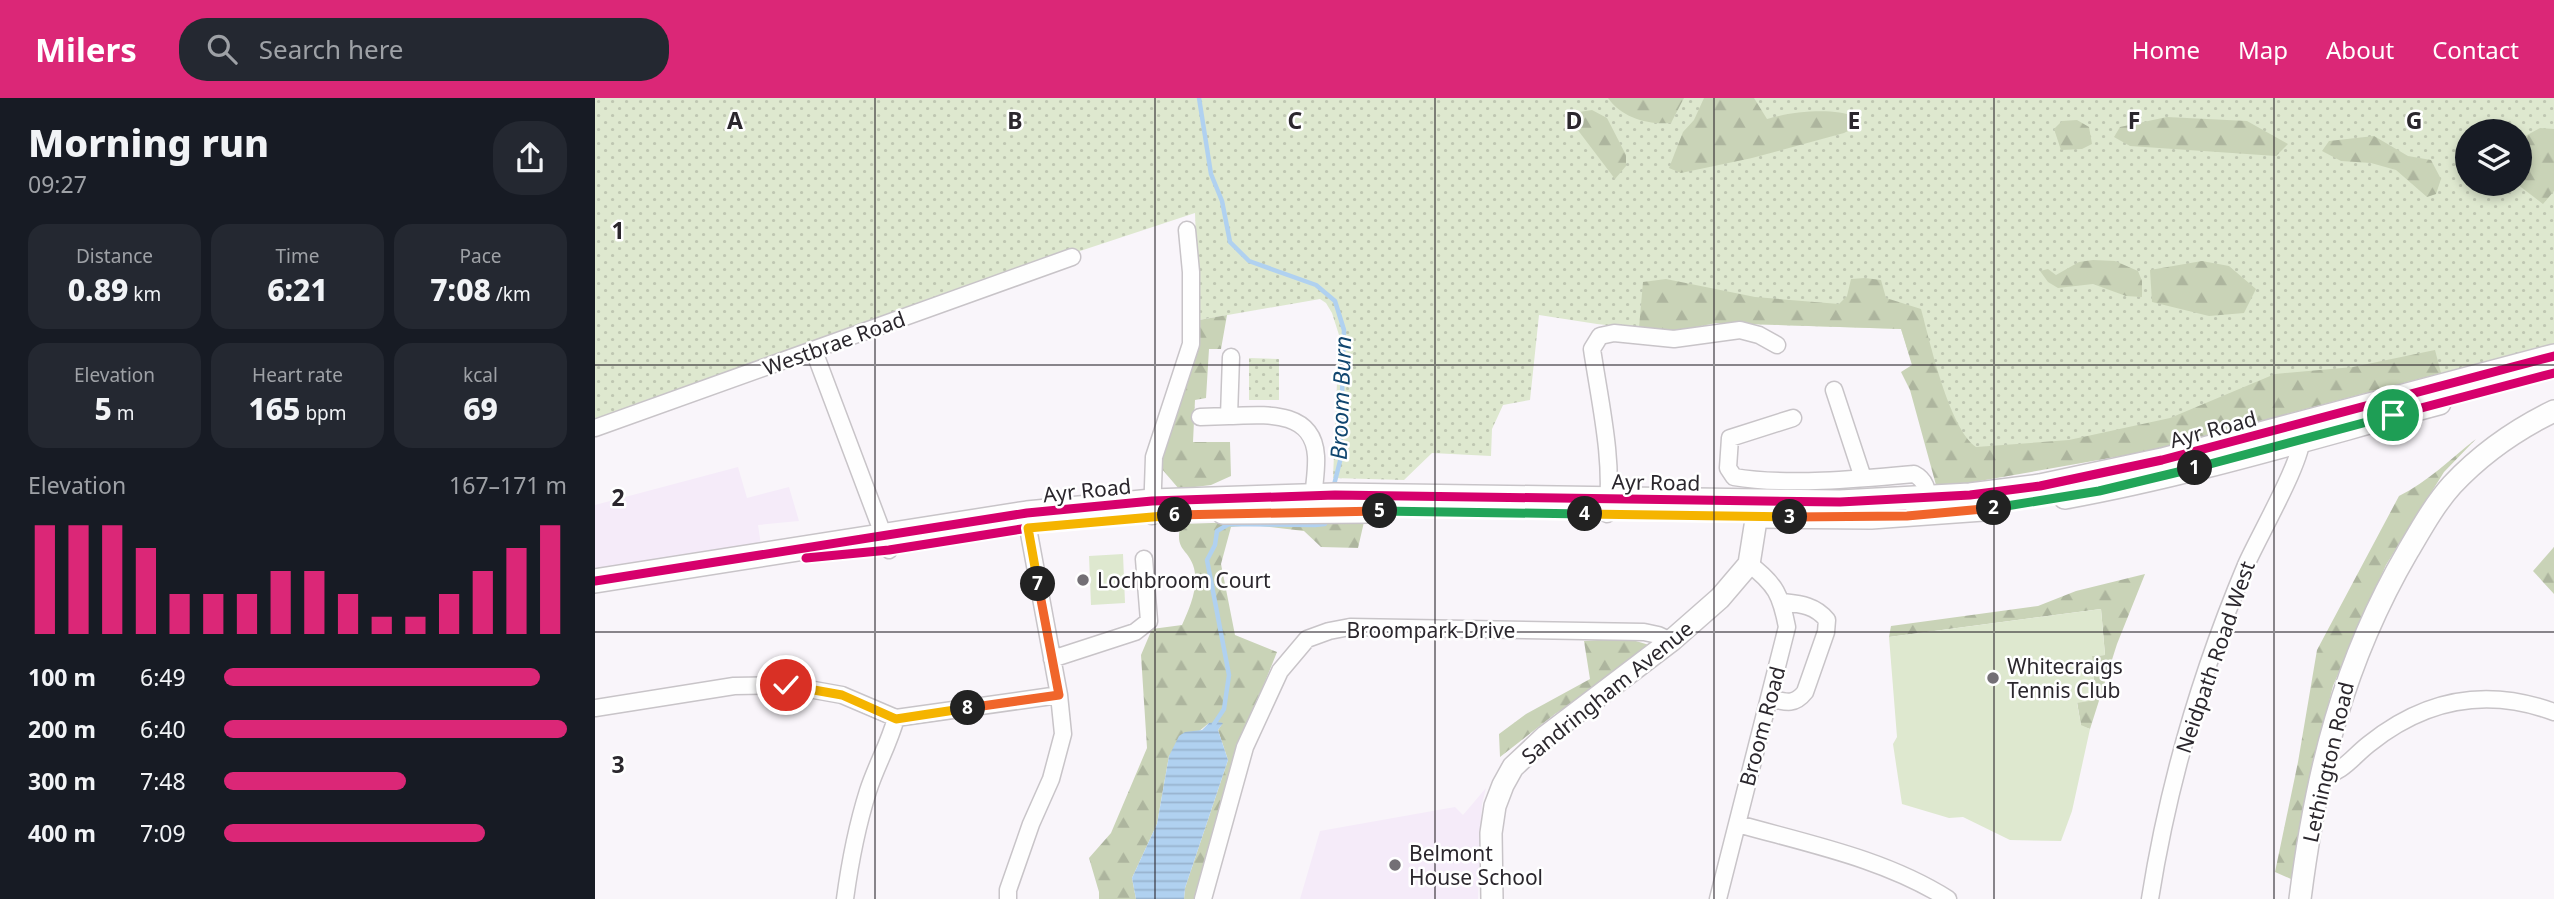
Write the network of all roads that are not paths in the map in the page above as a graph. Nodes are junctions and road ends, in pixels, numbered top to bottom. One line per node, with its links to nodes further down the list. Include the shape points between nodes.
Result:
1 (1187, 230): 21 (street, via 1191,344 1154,457)
2 (1072, 257): 4 (street, Westbrae Road)
3 (1777, 345): 19 (street, via 1740,330 1674,339 1601,336 1593,349 1607,453)
4 (814, 351): 14 (street, Westbrae Road); 23 (street)
5 (2554, 356): 9 (main road, Ayr Road)
6 (1231, 357): 11 (street)
7 (2554, 373): 9 (main road, Ayr Road)
8 (1834, 390): 16 (street)
9 (2390, 408): 15 (main road, Ayr Road)
10 (2554, 411): 35 (street, Lethington Road, via 2490,450 2434,507 2381,600 2354,661)
11 (1229, 416): 12 (street); 17 (street, via 1286,417 1313,438)
12 (1200, 417)
13 (1793, 418): 16 (street, via 1730,438 1728,468 1734,477)
14 (595, 428)
15 (2302, 432): 18 (main road, Ayr Road, via 2106,481 2004,499); 43 (street, Neidpath Road West, via 2296,463 2246,566 2209,663 2175,771)
16 (1863, 478): 18 (street, via 1914,474 1926,485)
17 (1313, 503): 19 (main road, Ayr Road); 21 (main road, Ayr Road)
18 (1929, 506): 20 (main road, Ayr Road, via 1826,518)
19 (1608, 507): 20 (main road, Ayr Road)
20 (1758, 508): 25 (street)
21 (1152, 509): 22 (main road, Ayr Road)
22 (1027, 521): 23 (main road, Ayr Road); 29 (street)
23 (886, 543): 26 (main road, Ayr Road, via 788,560 744,556)
24 (1144, 559): 29 (street, via 1146,625)
25 (1749, 565): 27 (street, via 1765,576); 28 (street, Sandringham Avenue)
26 (600, 582)
27 (1783, 602): 31 (street, Broom Road, via 1787,628); 31 (street, via 1821,612 1826,632 1799,700 1791,703)
28 (1671, 641): 39 (street, Broompark Drive, via 1644,632 1350,627 1307,639 1280,671 1245,747); 40 (street, Sandringham Avenue, via 1546,736 1513,768 1495,806)
29 (1052, 659): 30 (street)
30 (1059, 695): 34 (street); 38 (street, via 1063,734)
31 (1769, 698): 36 (street, Broom Road)
32 (595, 708): 34 (street, via 734,686 786,685 842,695)
33 (2554, 712): 35 (street, via 2481,698 2422,710 2369,744 2336,773)
34 (896, 719): 37 (street, via 869,789 851,853)
35 (2321, 776): 44 (street, Lethington Road)
36 (1738, 824): 41 (street, Broom Road); 42 (street, via 1895,871)
37 (845, 899)
38 (1008, 899)
39 (1203, 899)
40 (1492, 899)
41 (1718, 899)
42 (1948, 899)
43 (2150, 899)
44 (2300, 899)

